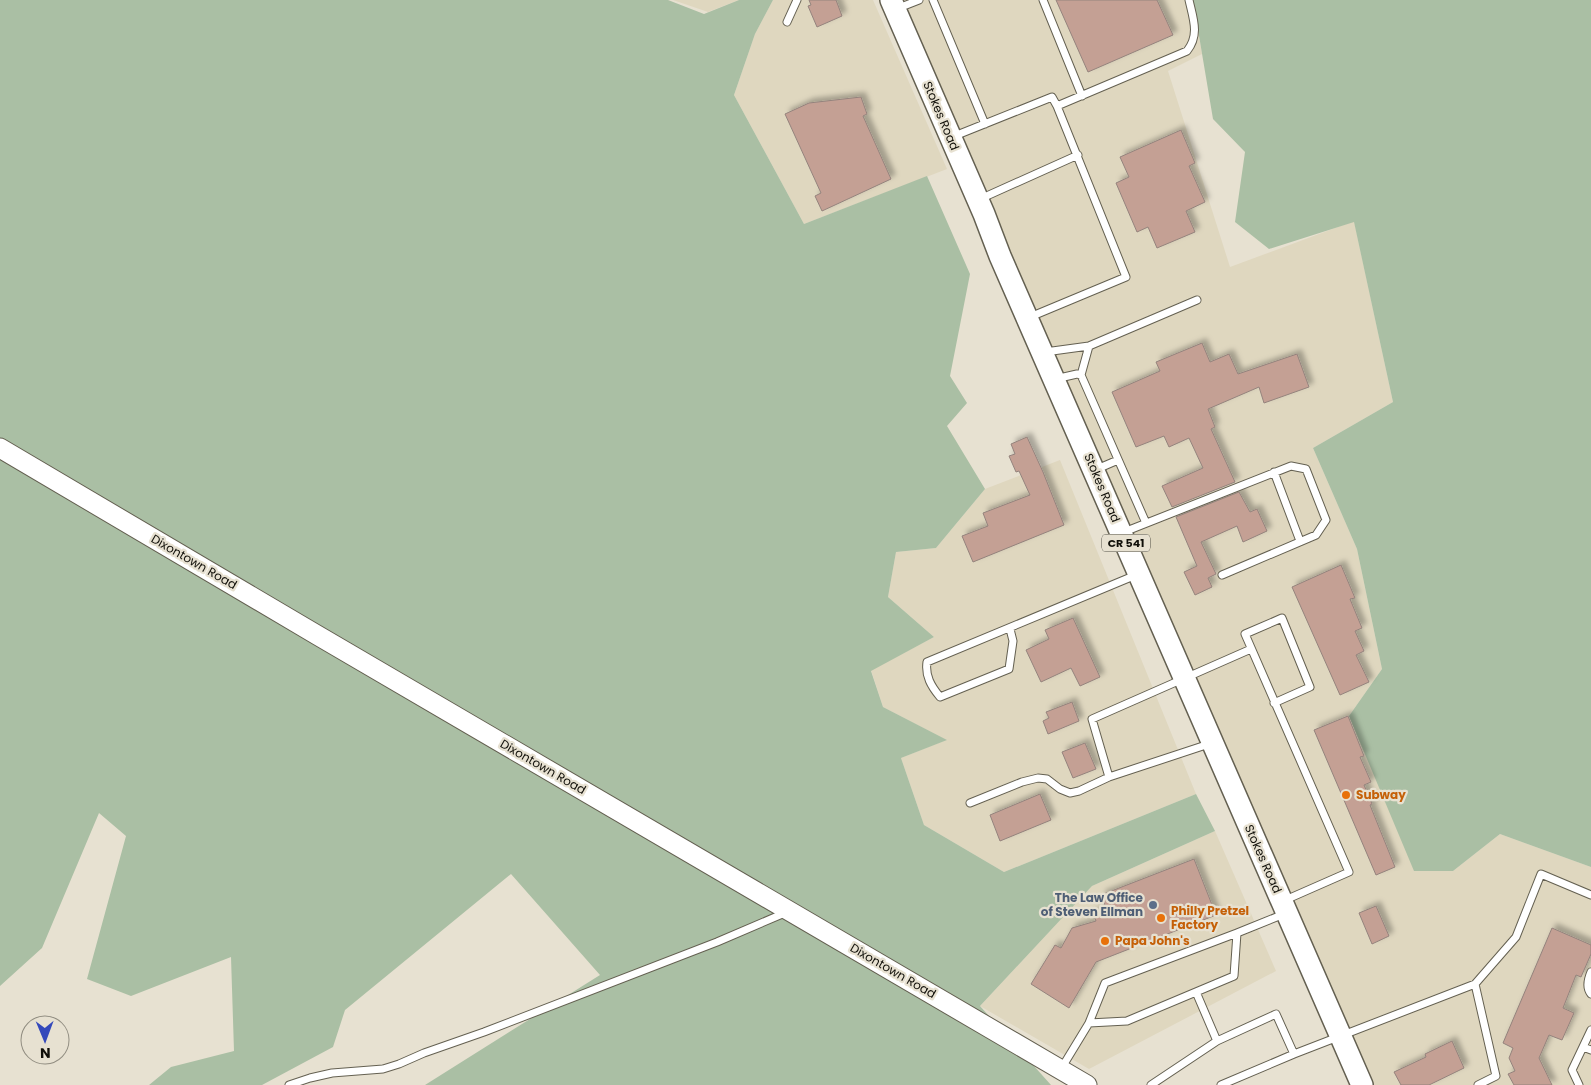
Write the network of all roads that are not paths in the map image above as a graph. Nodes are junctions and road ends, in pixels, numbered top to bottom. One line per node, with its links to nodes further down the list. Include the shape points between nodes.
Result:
1 (797, 0): 7 (lane)
2 (919, 0): 6 (lane)
3 (933, 0): 10 (lane)
4 (1042, 0): 8 (lane)
5 (1189, 0): 8 (lane, via 1195,31 1193,43 1187,51)
6 (893, 5): 11 (main road, Stokes Road / CR 541)
7 (787, 22)
8 (1082, 96): 9 (lane)
9 (1057, 106): 10 (lane, via 1052,97); 12 (lane)
10 (985, 124): 11 (lane)
11 (950, 138): 13 (main road, Stokes Road / CR 541)
12 (1078, 155): 13 (lane); 15 (lane, via 1126,277)
13 (978, 201): 15 (main road, Stokes Road / CR 541)
14 (1198, 300): 16 (lane)
15 (1028, 318): 17 (main road, Stokes Road / CR 541)
16 (1089, 346): 17 (lane); 18 (lane)
17 (1042, 352): 19 (main road, Stokes Road / CR 541)
18 (1082, 376): 19 (lane, via 1077,374); 21 (lane)
19 (1054, 379): 22 (main road, Stokes Road / CR 541)
20 (0, 448): 38 (street, Dixontown Road)
21 (1118, 460): 22 (lane); 24 (lane)
22 (1094, 470): 25 (main road, Stokes Road / CR 541)
23 (1274, 472): 24 (lane); 26 (lane); 26 (lane, via 1291,466 1306,469 1323,512 1326,520 1316,534)
24 (1146, 523): 25 (lane)
25 (1121, 533): 27 (main road, Stokes Road / CR 541)
26 (1300, 541): 28 (lane)
27 (1139, 574): 29 (lane); 31 (main road, Stokes Road / CR 541)
28 (1222, 575)
29 (1010, 629): 29 (lane, via 927,662 926,673 940,696 1009,669 1013,641)
30 (1251, 648): 31 (lane); 32 (lane); 32 (lane, via 1245,634 1282,618 1310,687)
31 (1184, 678): 33 (main road, Stokes Road / CR 541); 34 (lane, via 1092,719)
32 (1274, 703): 37 (lane, via 1349,872)
33 (1212, 743): 34 (lane); 37 (main road, Stokes Road / CR 541)
34 (1109, 777): 35 (lane, via 1070,794 1047,779 1038,778)
35 (970, 803)
36 (1591, 895): 41 (lane, via 1540,874 1516,937)
37 (1285, 907): 39 (lane); 46 (main road, Stokes Road / CR 541)
38 (790, 911): 51 (street, Dixontown Road); 52 (lane, via 399,1064 383,1069 332,1073)
39 (1237, 933): 42 (lane, via 1234,976); 44 (lane, via 1105,983)
40 (1591, 972): 43 (lane, via 1588,980)
41 (1475, 984): 46 (lane); 57 (lane, via 1496,1076)
42 (1196, 992): 44 (lane, via 1127,1021); 47 (lane)
43 (1591, 994)
44 (1089, 1023): 51 (lane)
45 (1591, 1030): 48 (lane)
46 (1340, 1036): 50 (lane); 56 (main road, Stokes Road / CR 541)
47 (1217, 1041): 50 (lane, via 1276,1014); 54 (lane)
48 (1583, 1047): 49 (lane); 58 (lane, via 1572,1070)
49 (1591, 1050)
50 (1294, 1054): 55 (lane)
51 (1061, 1070): 53 (street, Dixontown Road)
52 (290, 1085)
53 (1087, 1085)
54 (1152, 1085)
55 (1221, 1085)
56 (1362, 1085)
57 (1478, 1085)
58 (1579, 1085)

